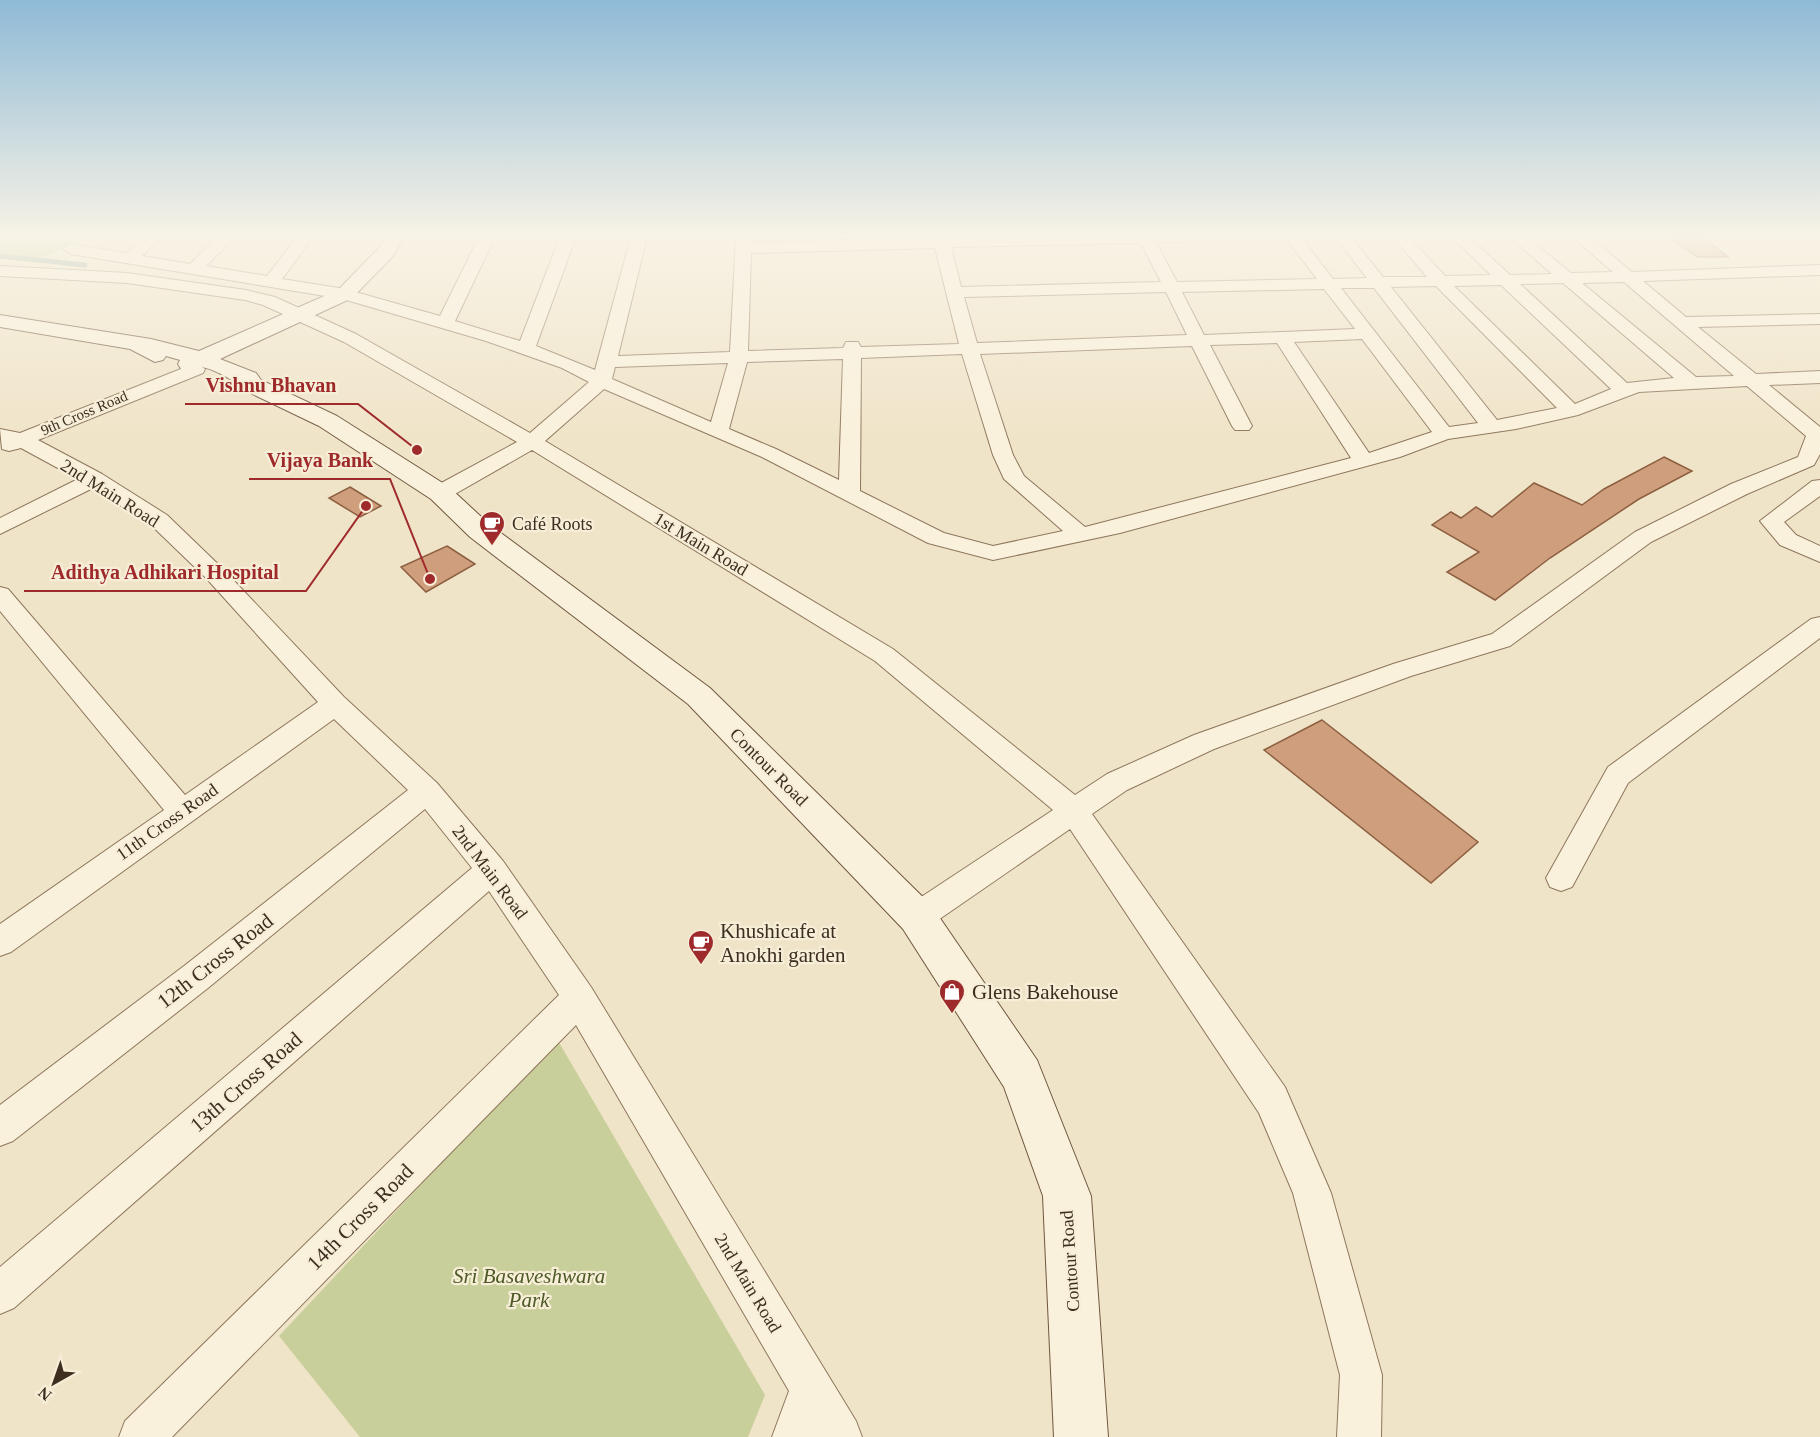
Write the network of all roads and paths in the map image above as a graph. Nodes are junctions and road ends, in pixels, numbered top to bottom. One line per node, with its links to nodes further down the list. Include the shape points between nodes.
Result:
1 (271, 304): 16 (street, 1st Main Road)
2 (324, 304): 16 (main road)
3 (379, 304): 20 (street)
4 (455, 304): 20 (street)
5 (543, 304): 25 (street)
6 (621, 304): 29 (street)
7 (745, 304): 27 (street)
8 (957, 304): 24 (street)
9 (1181, 304): 23 (street)
10 (1344, 304): 21 (street)
11 (1395, 304): 36 (street)
12 (1463, 304): 34 (street)
13 (1532, 304): 33 (street)
14 (1596, 304): 32 (street)
15 (1660, 304): 19 (street)
16 (302, 315): 28 (main road); 40 (street, 1st Main Road, via 350,338)
17 (1820, 319): 19 (street)
18 (0, 321): 28 (main road, Contour Road, via 137,344)
19 (1682, 322): 31 (street)
20 (445, 324): 25 (street)
21 (1367, 334): 22 (street); 38 (street)
22 (1282, 337): 23 (street); 41 (street)
23 (1200, 340): 24 (street); 35 (street)
24 (969, 348): 26 (street); 47 (street, via 1003,455 1015,479)
25 (526, 349): 29 (street)
26 (852, 349): 27 (street); 45 (street)
27 (739, 357): 29 (street); 37 (street)
28 (192, 367): 39 (street, 9th Cross Road); 44 (main road, Contour Road, via 236,384 252,385 328,422)
29 (604, 371): 37 (street); 40 (street)
30 (1820, 377): 31 (street)
31 (1751, 380): 32 (street); 54 (street, via 1817,435 1807,461 1738,489 1643,537 1500,640 1402,670 1204,742 1117,782)
32 (1691, 383): 33 (street, via 1636,386)
33 (1624, 391): 34 (street)
34 (1571, 411): 36 (street)
35 (1242, 426)
36 (1492, 427): 38 (street)
37 (718, 432): 45 (street, via 769,453)
38 (1444, 434): 41 (street)
39 (7, 441): 42 (street, 2nd Main Road)
40 (532, 442): 44 (street); 54 (street, 1st Main Road, via 884,655)
41 (1364, 461): 47 (street)
42 (94, 479): 46 (street); 51 (street, 2nd Main Road, via 159,520 214,573)
43 (1820, 486): 48 (street, via 1771,521 1788,540)
44 (440, 493): 57 (main road, Contour Road, via 480,531 699,696)
45 (849, 496): 47 (street, via 936,538 993,553)
46 (0, 526)
47 (1081, 535)
48 (1820, 555)
49 (0, 595): 53 (street)
50 (1820, 625): 56 (street, via 1618,775)
51 (335, 704): 52 (street, 2nd Main Road); 53 (street, 11th Cross Road)
52 (427, 791): 55 (street, 2nd Main Road); 60 (street, 12th Cross Road)
53 (182, 811): 58 (street, 11th Cross Road)
54 (1074, 811): 57 (street); 67 (street, 1st Main Road, via 1272,1100 1312,1193 1361,1375)
55 (492, 870): 59 (street, 2nd Main Road); 61 (street, 13th Cross Road)
56 (1561, 878)
57 (917, 917): 66 (main road, Contour Road, via 1022,1075 1067,1196)
58 (0, 942)
59 (579, 998): 62 (street, 2nd Main Road); 63 (street, 14th Cross Road)
60 (0, 1128)
61 (0, 1294)
62 (811, 1389): 64 (street); 65 (street, 2nd Main Road)
63 (141, 1437)
64 (794, 1437)
65 (840, 1437)
66 (1080, 1437)
67 (1359, 1437)

